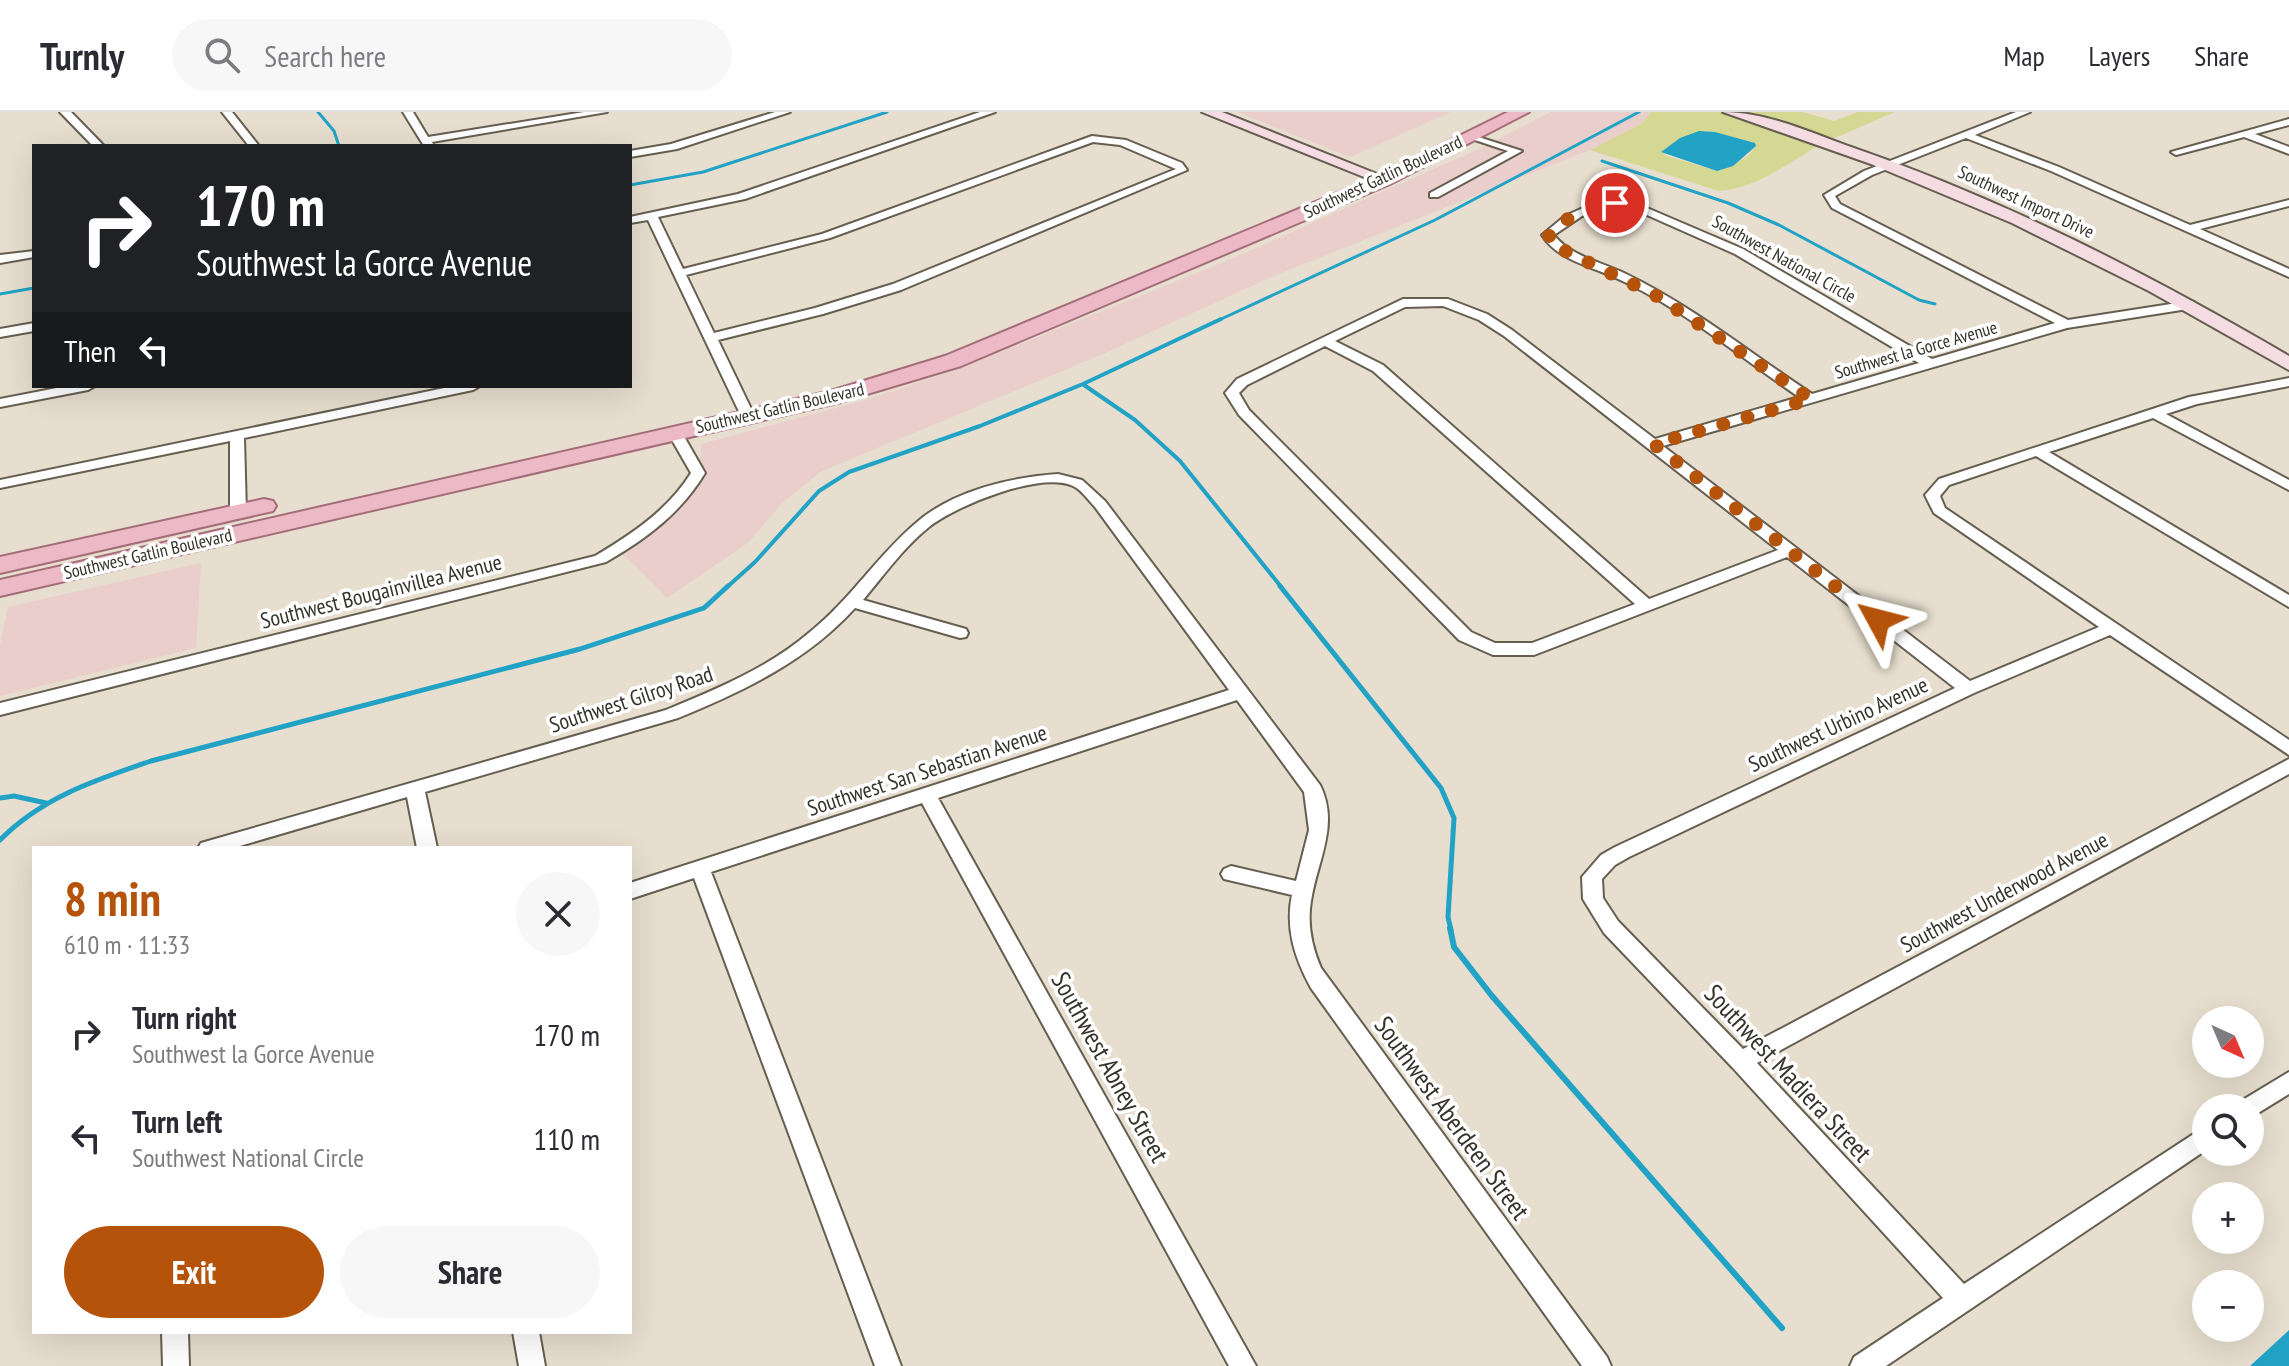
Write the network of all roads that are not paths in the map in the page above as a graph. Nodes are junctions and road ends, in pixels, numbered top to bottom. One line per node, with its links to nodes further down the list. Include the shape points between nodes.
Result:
1 (65, 112): 18 (street)
2 (227, 112): 19 (street)
3 (408, 112): 17 (street)
4 (602, 112): 17 (street)
5 (785, 112): 22 (street, via 673,147)
6 (990, 112): 27 (street, via 741,197)
7 (1209, 112): 24 (street)
8 (1231, 112): 24 (street)
9 (1484, 112): 24 (main road, Southwest Gatlin Boulevard)
10 (1521, 112): 16 (main road, Southwest Gatlin Boulevard)
11 (1730, 112): 23 (street, Southwest Import Drive)
12 (2025, 112): 14 (street)
13 (2289, 122): 15 (street)
14 (1967, 135): 23 (street); 29 (street)
15 (2248, 135): 20 (street); 21 (street)
16 (1473, 136): 24 (main road, Southwest Gatlin Boulevard); 25 (street, via 1517,151)
17 (428, 143)
18 (97, 144)
19 (252, 144)
20 (2289, 151)
21 (2176, 152)
22 (632, 154)
23 (1890, 164): 34 (street, Southwest Import Drive); 35 (street, via 1840,187 1829,195 1831,201)
24 (1377, 174): 47 (main road, Southwest Gatlin Boulevard, via 927,350)
25 (1434, 195)
26 (2287, 205): 29 (street)
27 (652, 216): 28 (street); 32 (street)
28 (632, 220)
29 (2191, 228): 33 (street)
30 (32, 254): 31 (street)
31 (0, 259)
32 (680, 273): 38 (street); 38 (street, via 826,236 1092,139 1122,142 1182,170 897,287)
33 (2289, 273)
34 (2190, 305): 35 (street, Southwest la Gorce Avenue); 41 (street, Southwest Import Drive)
35 (2066, 324): 40 (street, Southwest la Gorce Avenue)
36 (32, 327): 37 (street)
37 (0, 333)
38 (710, 338): 47 (street)
39 (1326, 342): 51 (street, via 1403,303 1444,302 1465,308 1508,333); 62 (street, via 1378,368); 62 (street, via 1242,382 1232,393 1244,412 1465,636 1493,649 1534,649)
40 (1931, 364): 45 (street, Southwest la Gorce Avenue); 45 (street, Southwest National Circle, via 1742,253 1637,208 1601,204 1548,235 1557,247 1655,295)
41 (2289, 364)
42 (2289, 382): 48 (street, via 2194,400)
43 (78, 388): 46 (street)
44 (463, 388): 50 (street)
45 (1811, 399): 51 (street, Southwest la Gorce Avenue)
46 (0, 403)
47 (744, 409): 49 (main road, Southwest Gatlin Boulevard); 56 (main road, Southwest Gatlin Boulevard)
48 (2156, 414): 52 (street); 55 (street)
49 (675, 433): 59 (main road, Southwest Gatlin Boulevard); 67 (street, Southwest Bougainvillea Avenue, via 698,473 688,493 600,559)
50 (237, 435): 54 (street); 56 (street)
51 (1654, 444): 57 (street)
52 (2039, 452): 61 (street); 63 (street, via 1944,482 1932,495 1939,510)
53 (1056, 478): 60 (street, Southwest Gilroy Road, via 1031,481 937,514); 66 (street, Southwest Aberdeen Street, via 1086,488 1100,504)
54 (0, 484)
55 (2289, 486)
56 (238, 512): 58 (main road, Southwest Gatlin Boulevard)
57 (1788, 551): 62 (street); 65 (street)
58 (0, 565)
59 (0, 588)
60 (853, 602): 64 (street); 70 (street, Southwest Gilroy Road, via 814,639 733,689 672,714)
61 (2289, 602)
62 (1646, 605)
63 (2112, 628): 65 (street, Southwest Urbino Avenue); 68 (street)
64 (960, 633)
65 (1968, 689): 76 (street, Southwest Urbino Avenue, via 1622,852)
66 (1239, 693): 71 (street, Southwest San Sebastian Avenue); 78 (street, Southwest Aberdeen Street, via 1313,790 1320,819 1317,850)
67 (0, 709)
68 (2289, 749)
69 (2289, 766): 79 (street, Southwest Underwood Avenue)
70 (415, 788): 72 (street, Southwest Gilroy Road); 73 (street)
71 (927, 795): 74 (street, Southwest San Sebastian Avenue); 89 (street, Southwest Abney Street)
72 (215, 846)
73 (427, 846)
74 (700, 869): 77 (street, Southwest San Sebastian Avenue); 88 (street)
75 (1231, 874): 78 (street)
76 (1592, 877): 79 (street, Southwest Madiera Street, via 1593,899 1611,927)
77 (632, 890)
78 (1303, 890): 90 (street, Southwest Aberdeen Street, via 1305,960 1318,982)
79 (1741, 1061): 83 (street, Southwest Madiera Street)
80 (2289, 1082): 81 (street)
81 (2264, 1098)
82 (2192, 1146): 83 (street)
83 (1961, 1299): 91 (street)
84 (175, 1334): 86 (street)
85 (526, 1334): 87 (street)
86 (176, 1366)
87 (532, 1366)
88 (888, 1366)
89 (1243, 1366)
90 (1598, 1366)
91 (1863, 1366)

